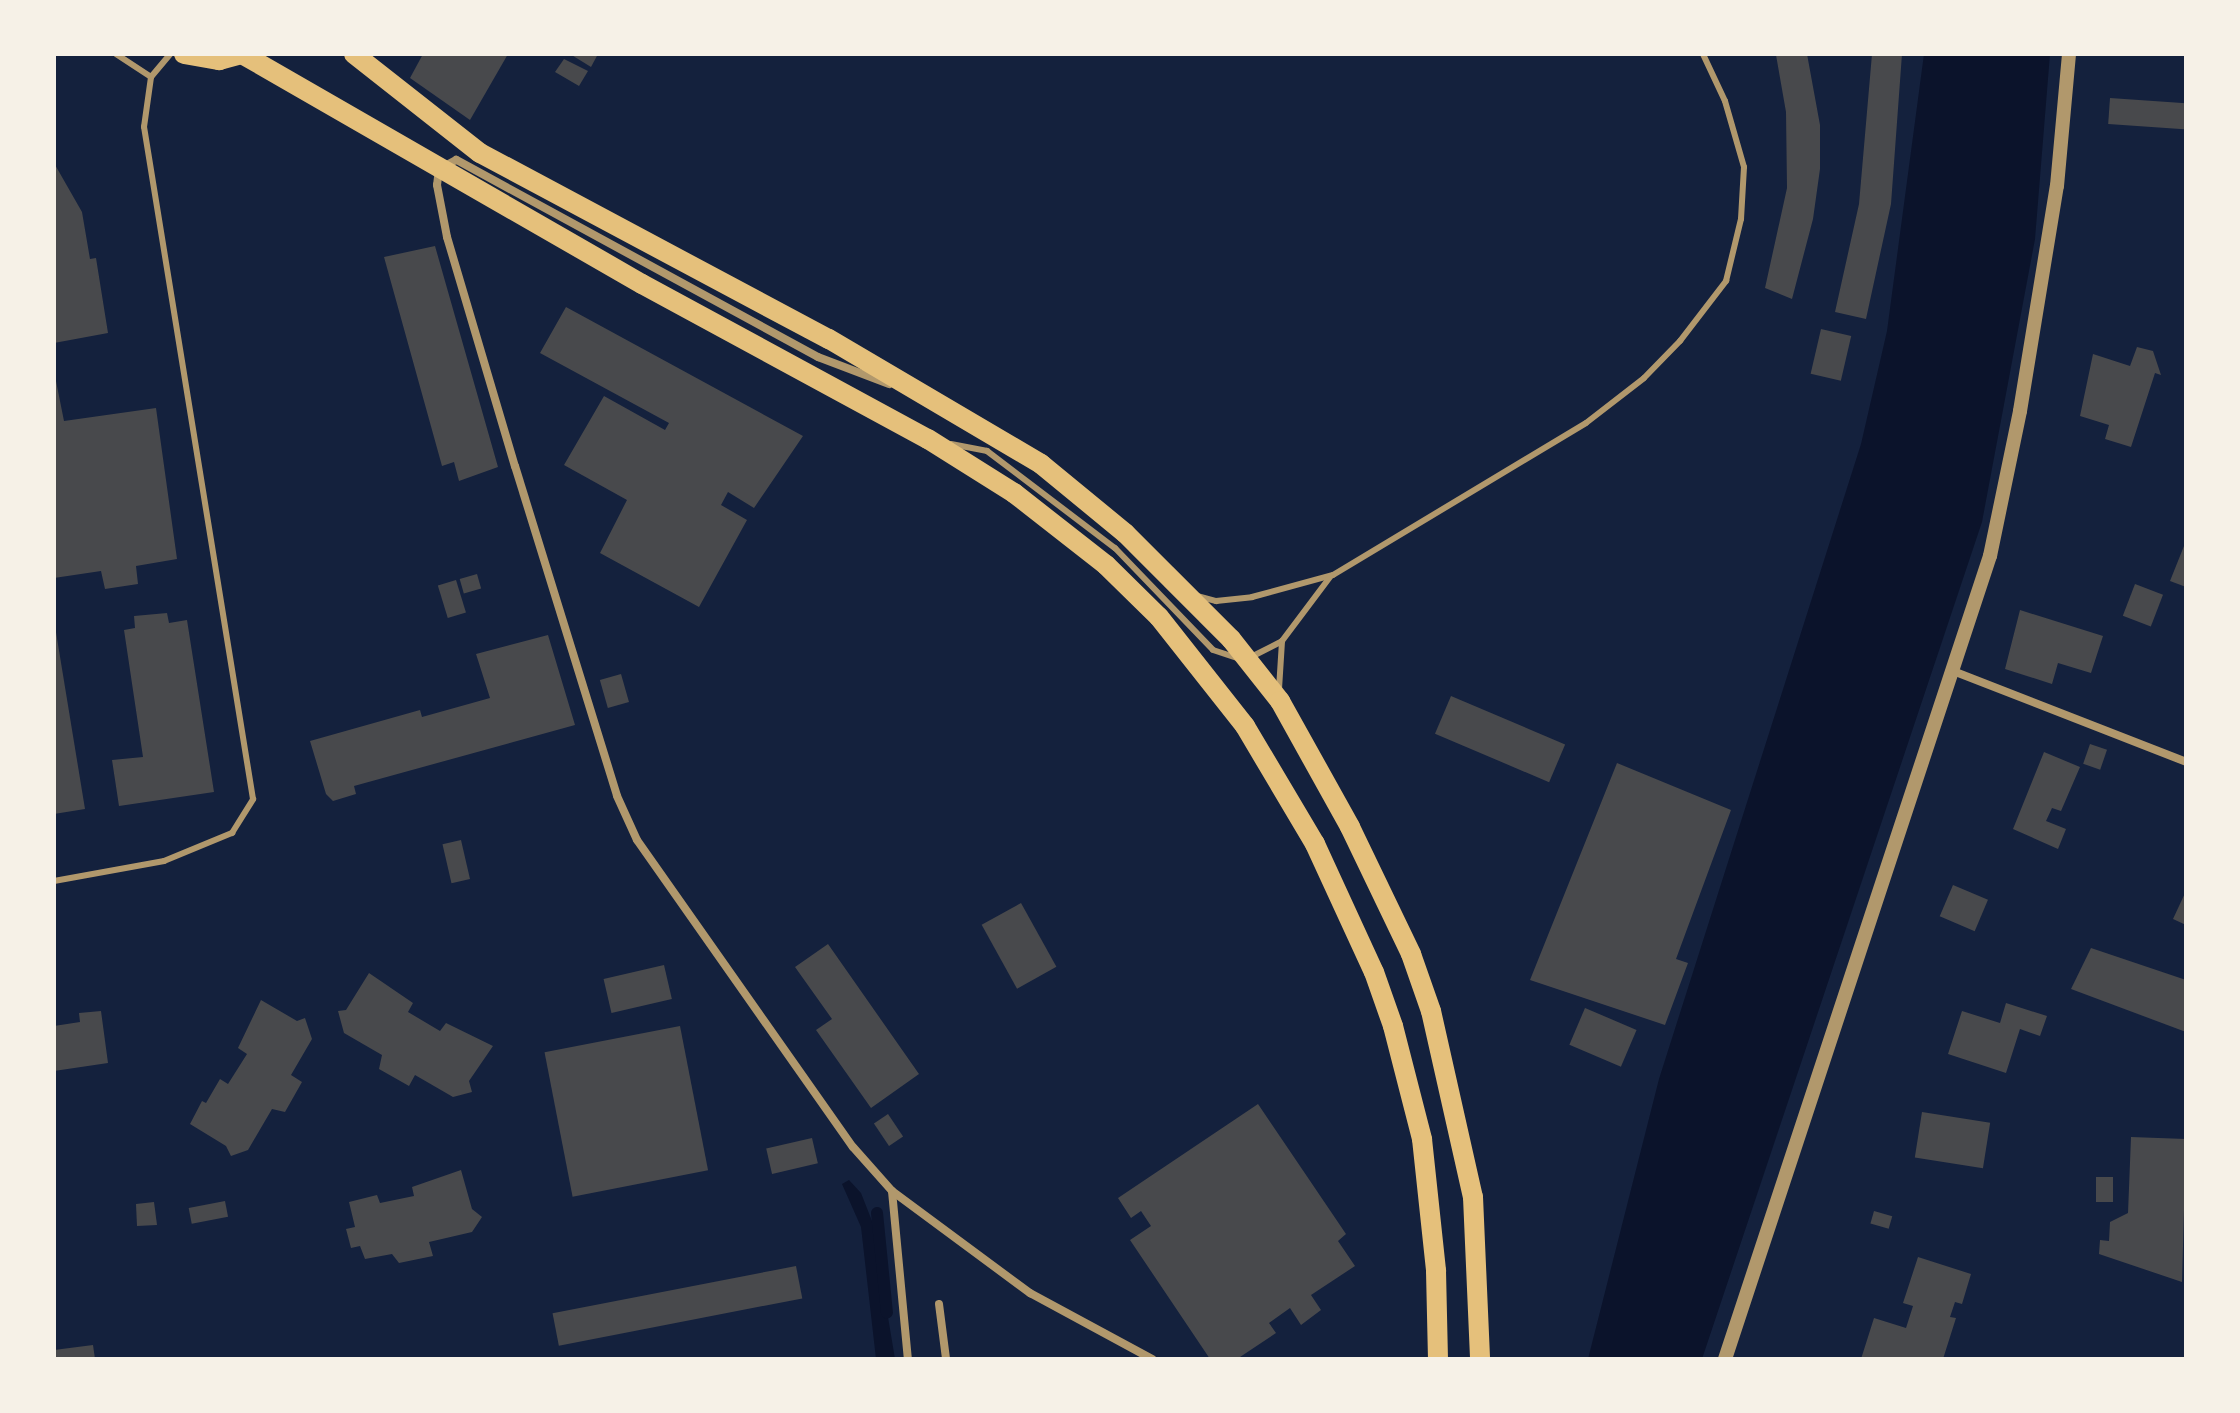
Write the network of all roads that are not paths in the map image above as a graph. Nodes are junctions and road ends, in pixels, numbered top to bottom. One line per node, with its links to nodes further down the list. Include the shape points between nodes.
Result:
1 (116, 54): 8 (lane)
2 (170, 54): 8 (lane)
3 (184, 54): 4 (main road, via 219,60)
4 (242, 54): 9 (main road)
5 (354, 54): 10 (main road, via 480,153)
6 (1703, 54): 12 (lane, via 1725,101 1744,167 1741,219 1726,281 1644,378 1586,423)
7 (2069, 54): 16 (street, via 2057,186 2020,411 1990,556)
8 (151, 77): 19 (lane, via 144,127 253,799 232,833 164,861)
9 (439, 169): 10 (street, via 456,160 818,357); 11 (main road); 20 (street, via 447,237 627,818 637,840 853,1147)
10 (951, 407): 13 (main road, via 1041,464)
11 (928, 439): 15 (lane, via 987,451 1115,548 1213,650); 25 (main road, via 1014,493 1106,565 1159,617 1245,726 1315,844 1374,972 1409,1082 1431,1204)
12 (1333, 575): 13 (lane, via 1252,597 1216,601); 14 (lane)
13 (1189, 593): 15 (main road)
14 (1282, 641): 15 (lane); 17 (lane)
15 (1247, 658): 17 (main road)
16 (1953, 671): 18 (street); 27 (street, via 1917,766)
17 (1280, 701): 26 (main road, via 1387,901 1431,1011 1473,1197)
18 (2186, 762)
19 (54, 881)
20 (892, 1191): 22 (street); 24 (street, via 1030,1293)
21 (939, 1304): 23 (street)
22 (908, 1359)
23 (946, 1359)
24 (1152, 1359)
25 (1438, 1359)
26 (1480, 1359)
27 (1725, 1359)

